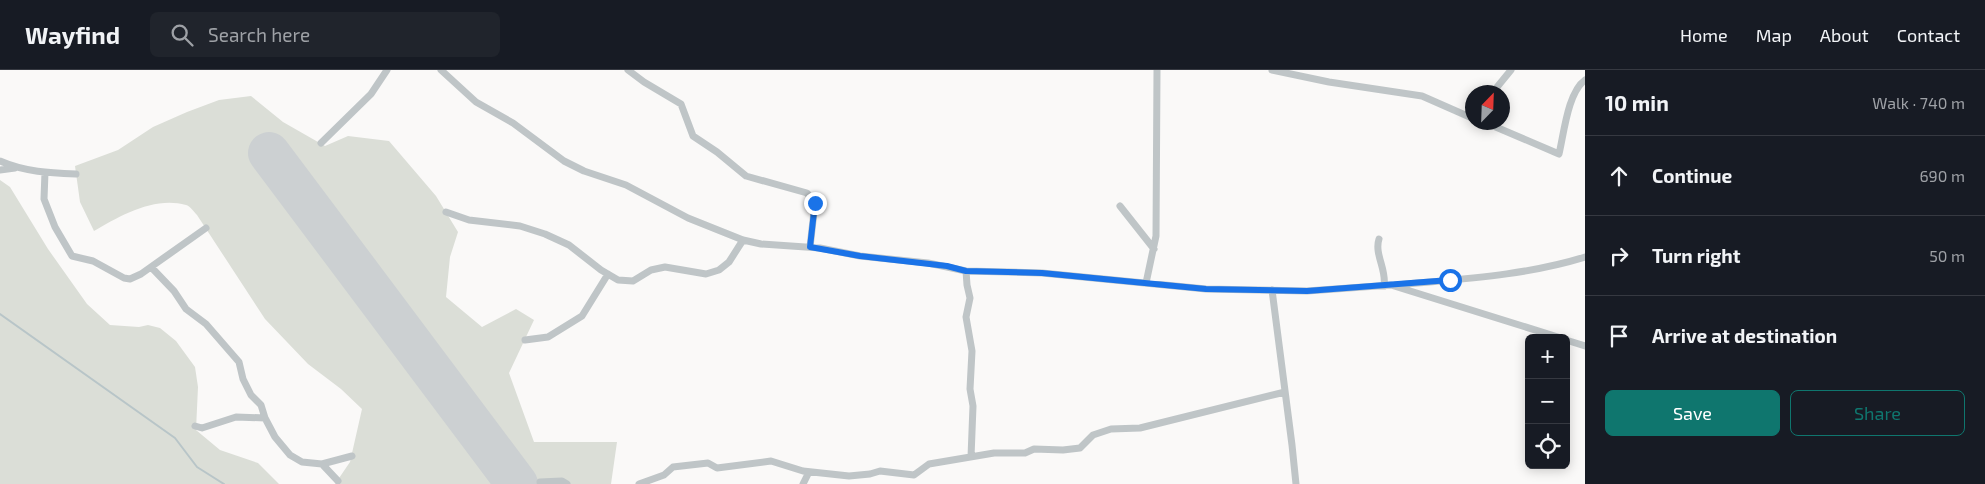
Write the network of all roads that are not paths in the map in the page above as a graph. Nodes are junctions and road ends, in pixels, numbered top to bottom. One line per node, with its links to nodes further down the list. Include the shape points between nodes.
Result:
1 (387, 70): 11 (street, via 371,94)
2 (441, 70): 21 (street, via 476,102 513,123 564,161 626,185 688,218)
3 (628, 70): 22 (street, via 681,104 693,136 746,176 807,193 815,203)
4 (1157, 70): 23 (street, via 1158,195)
5 (1272, 70): 9 (street, via 1422,96)
6 (1511, 70): 8 (street)
7 (1585, 80): 10 (street, via 1573,95 1559,154)
8 (1499, 85)
9 (1465, 115)
10 (1503, 130)
11 (321, 143)
12 (0, 161): 13 (street)
13 (16, 168): 14 (street); 15 (street)
14 (0, 170)
15 (45, 172): 16 (street); 25 (street, via 44,199 54,227 72,256 93,261 130,279)
16 (76, 174)
17 (1120, 206): 23 (street)
18 (446, 212): 27 (street, via 469,220 520,226 545,234 569,245)
19 (206, 228): 25 (street)
20 (1380, 239): 29 (street, via 1377,245)
21 (743, 240): 22 (street); 27 (street, via 729,262 706,274 665,267 651,270 633,281 618,280)
22 (810, 247): 26 (street)
23 (1154, 249): 28 (street)
24 (1585, 257): 29 (street, via 1557,266 1518,272)
25 (151, 267): 36 (street, via 186,309 206,324 239,362 243,379 251,395 261,405)
26 (966, 271): 28 (street, via 1042,273); 39 (street, via 970,303 966,318 972,351)
27 (608, 274): 32 (street, via 582,316 548,337)
28 (1146, 283): 30 (street, via 1206,289)
29 (1387, 286): 30 (street); 31 (street)
30 (1272, 290): 35 (street)
31 (1547, 334)
32 (525, 340)
33 (1570, 341): 34 (street)
34 (1585, 346)
35 (1284, 392): 39 (street, via 1140,428 1111,429 1094,435 1080,448 994,452); 47 (street)
36 (264, 418): 37 (street, via 236,417 202,428); 40 (street, via 290,455 302,462)
37 (196, 426)
38 (352, 456): 40 (street)
39 (971, 457): 41 (street, via 929,464 914,475 880,472 849,476)
40 (322, 464): 42 (street)
41 (809, 472): 45 (street, via 772,461 717,468 708,463 673,467 664,475); 46 (street)
42 (338, 481)
43 (540, 482): 44 (street, via 562,481)
44 (567, 484)
45 (639, 484)
46 (802, 484)
47 (1296, 484)

